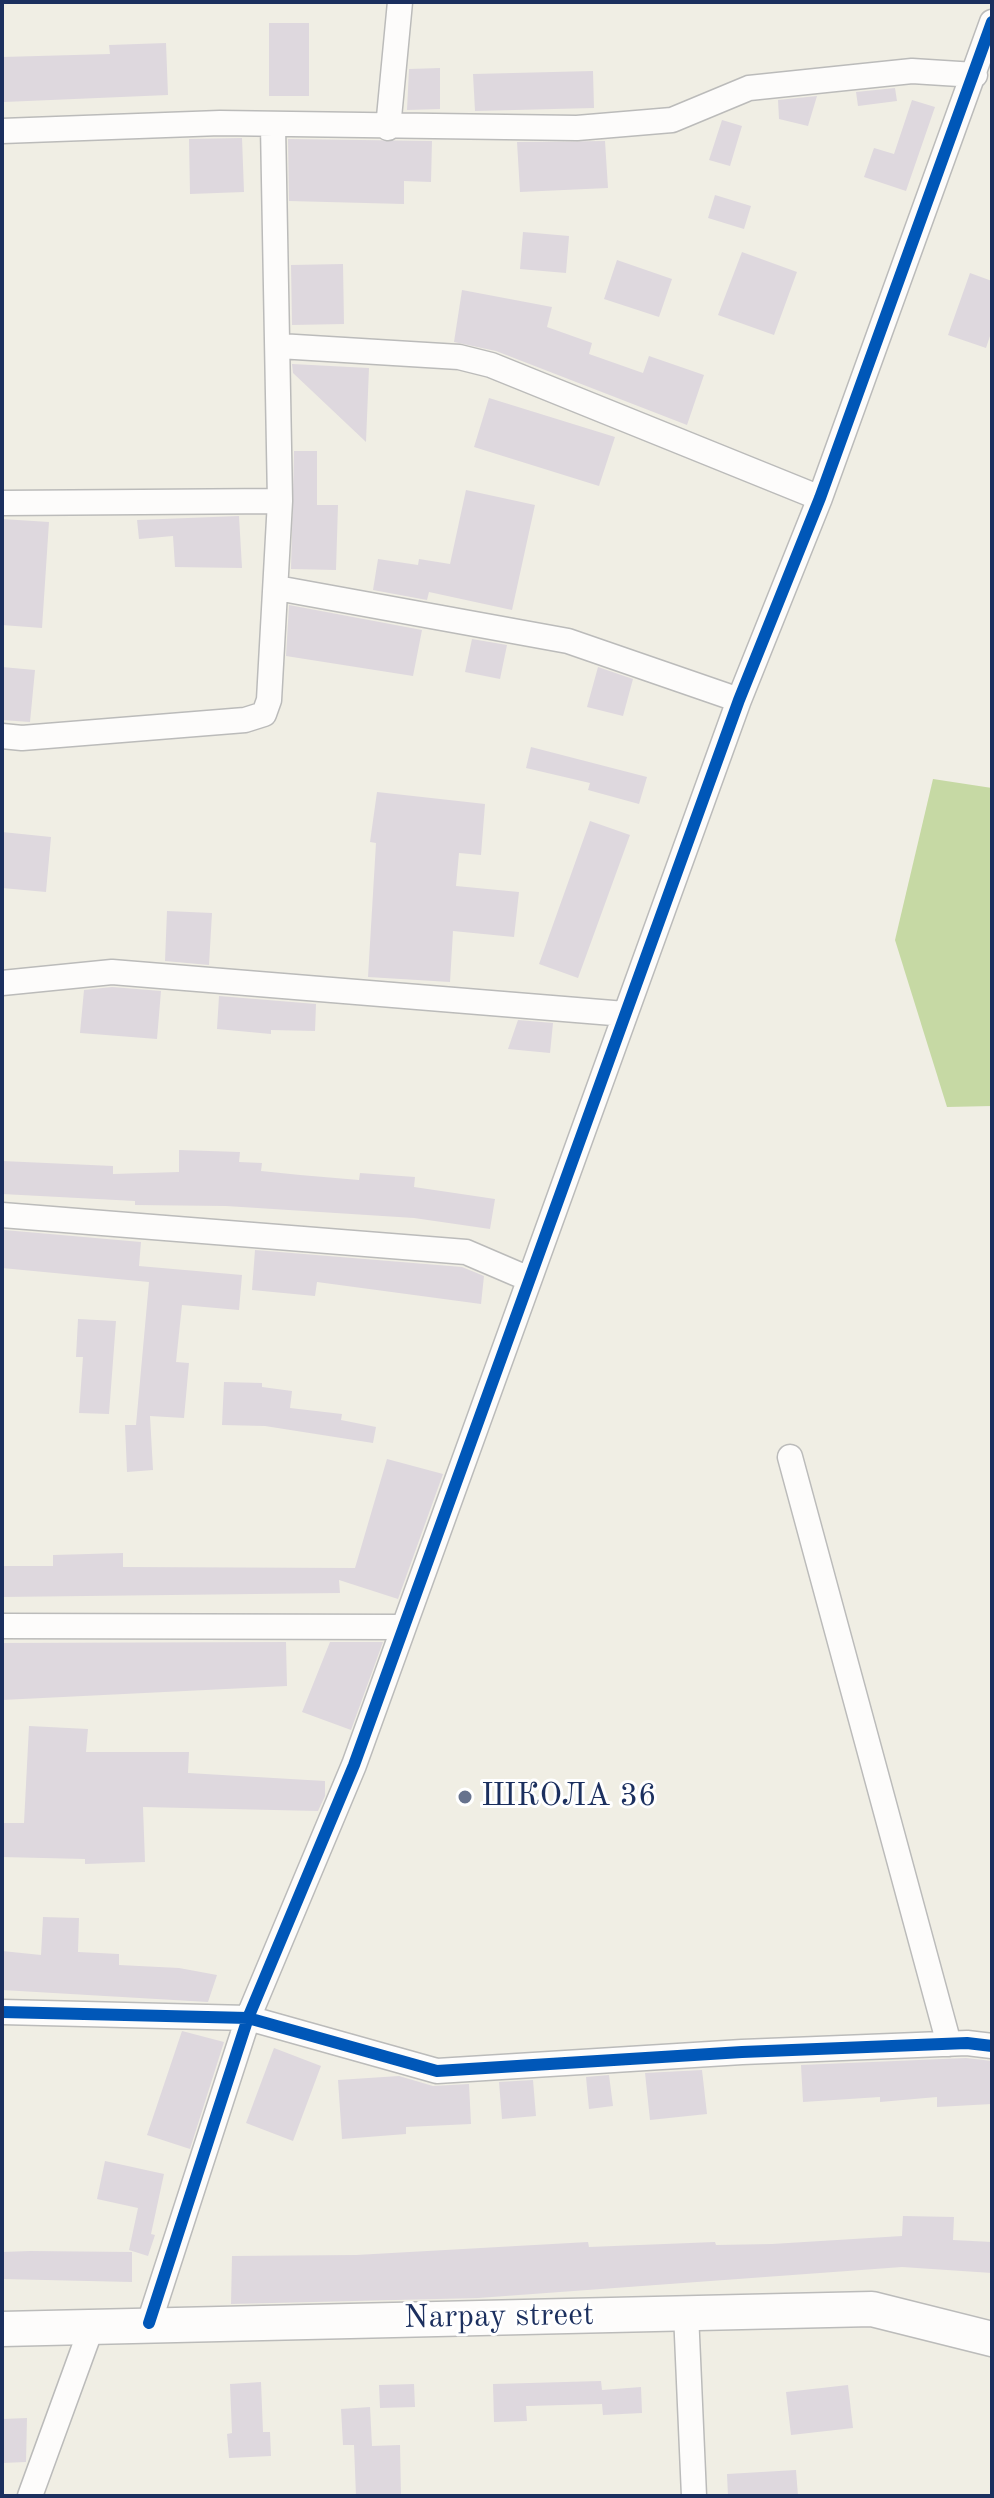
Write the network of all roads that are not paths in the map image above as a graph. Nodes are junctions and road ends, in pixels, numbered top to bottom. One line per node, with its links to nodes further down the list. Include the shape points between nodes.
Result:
1 (400, 2): 5 (street)
2 (992, 22): 3 (street)
3 (975, 75): 5 (street, via 912,71 749,88 672,120 609,126); 8 (street)
4 (273, 126): 5 (street); 6 (street); 7 (street)
5 (388, 128)
6 (2, 131)
7 (279, 346): 8 (street, via 459,357 491,365); 9 (street)
8 (820, 498): 12 (street)
9 (280, 501): 10 (street); 11 (street)
10 (2, 503)
11 (277, 588): 12 (street, via 568,641); 13 (street, via 264,714 229,721)
12 (739, 700): 15 (street)
13 (2, 736)
14 (2, 983): 15 (street, via 112,972)
15 (625, 1014): 17 (street)
16 (2, 1215): 17 (street, via 466,1252)
17 (529, 1279): 20 (street)
18 (790, 1457): 23 (street)
19 (2, 1626): 20 (street)
20 (403, 1627): 22 (street, via 354,1765)
21 (2, 2012): 22 (street)
22 (248, 2018): 23 (street, via 437,2071); 26 (street)
23 (949, 2044): 24 (street)
24 (992, 2046)
25 (686, 2313): 26 (main road, Narpay street); 29 (main road, Narpay street, via 872,2309); 31 (street)
26 (149, 2323): 27 (main road, Narpay street)
27 (92, 2326): 28 (main road, Narpay street); 30 (street)
28 (2, 2329)
29 (992, 2339)
30 (30, 2496)
31 (694, 2496)

